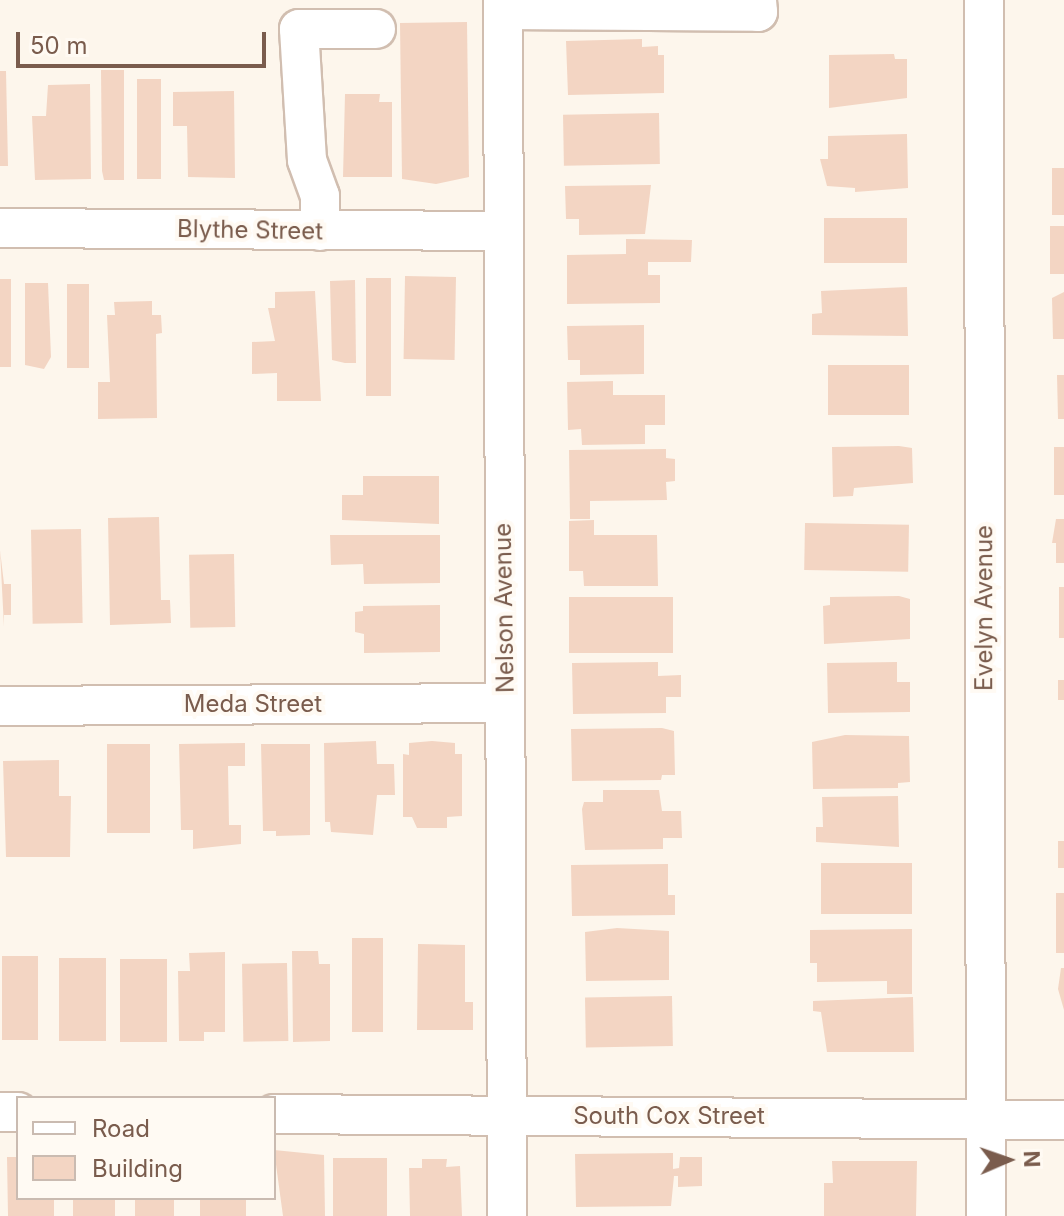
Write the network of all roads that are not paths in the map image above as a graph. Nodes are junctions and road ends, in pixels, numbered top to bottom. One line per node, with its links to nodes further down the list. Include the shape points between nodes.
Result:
1 (757, 0): 3 (street, via 758,12)
2 (984, 0): 12 (street, Evelyn Avenue)
3 (503, 5): 7 (street, Nelson Avenue)
4 (376, 29): 6 (street, via 299,29 307,160 320,196)
5 (0, 228): 6 (street, Blythe Street)
6 (320, 231): 7 (street, Blythe Street)
7 (501, 231): 8 (street, Nelson Avenue)
8 (505, 703): 9 (street, Meda Street); 11 (street, Nelson Avenue)
9 (0, 706)
10 (276, 1114): 11 (street, South Cox Street)
11 (508, 1115): 12 (street, South Cox Street); 14 (street, Nelson Avenue)
12 (985, 1119): 13 (street, South Cox Street); 15 (street, Evelyn Avenue)
13 (1064, 1120)
14 (507, 1216)
15 (986, 1216)

